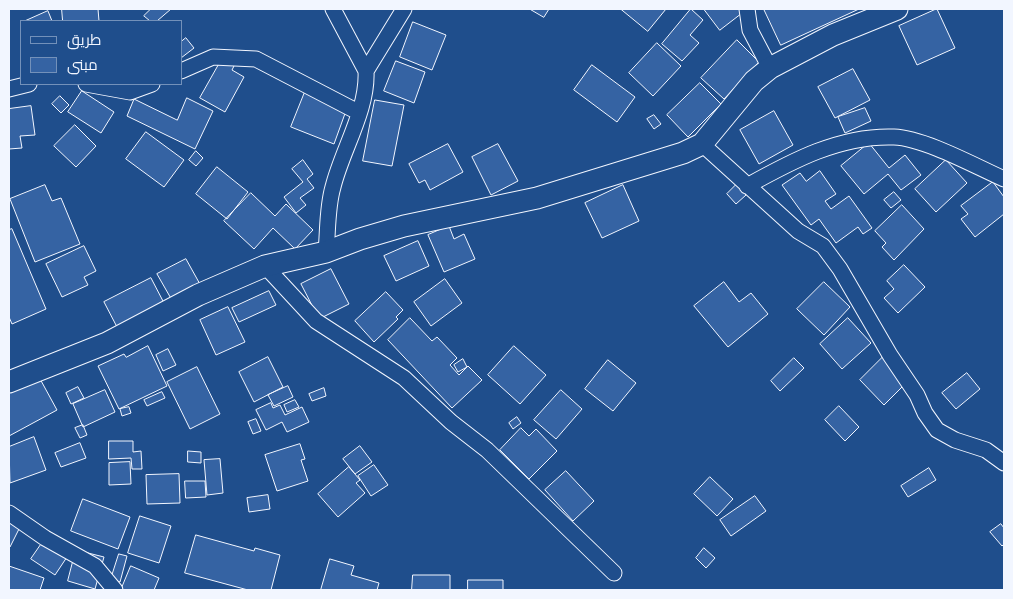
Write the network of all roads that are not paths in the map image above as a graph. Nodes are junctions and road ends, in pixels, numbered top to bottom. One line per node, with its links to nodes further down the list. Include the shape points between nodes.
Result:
1 (333, 9): 7 (street)
2 (404, 9): 7 (street)
3 (747, 9): 5 (street, via 750,30)
4 (897, 9): 5 (street, via 833,35)
5 (770, 68): 13 (street, via 754,81)
6 (182, 71): 12 (street, via 213,57 256,59)
7 (366, 71): 12 (street)
8 (25, 85): 11 (street)
9 (92, 85): 10 (street, via 130,92)
10 (149, 85)
11 (9, 89)
12 (358, 112): 16 (street, via 332,188)
13 (702, 144): 15 (street); 16 (street, via 581,186 404,226)
14 (1004, 179): 15 (street, via 923,144 894,137 859,140 808,153)
15 (747, 186): 19 (street, via 798,231 823,246 938,430 955,440 986,450)
16 (326, 252): 17 (street)
17 (265, 266): 18 (street, via 198,295 107,343); 21 (street, via 316,321 404,378 487,450)
18 (9, 382)
19 (1004, 463)
20 (9, 513): 22 (street, via 95,566)
21 (614, 573)
22 (114, 590)

